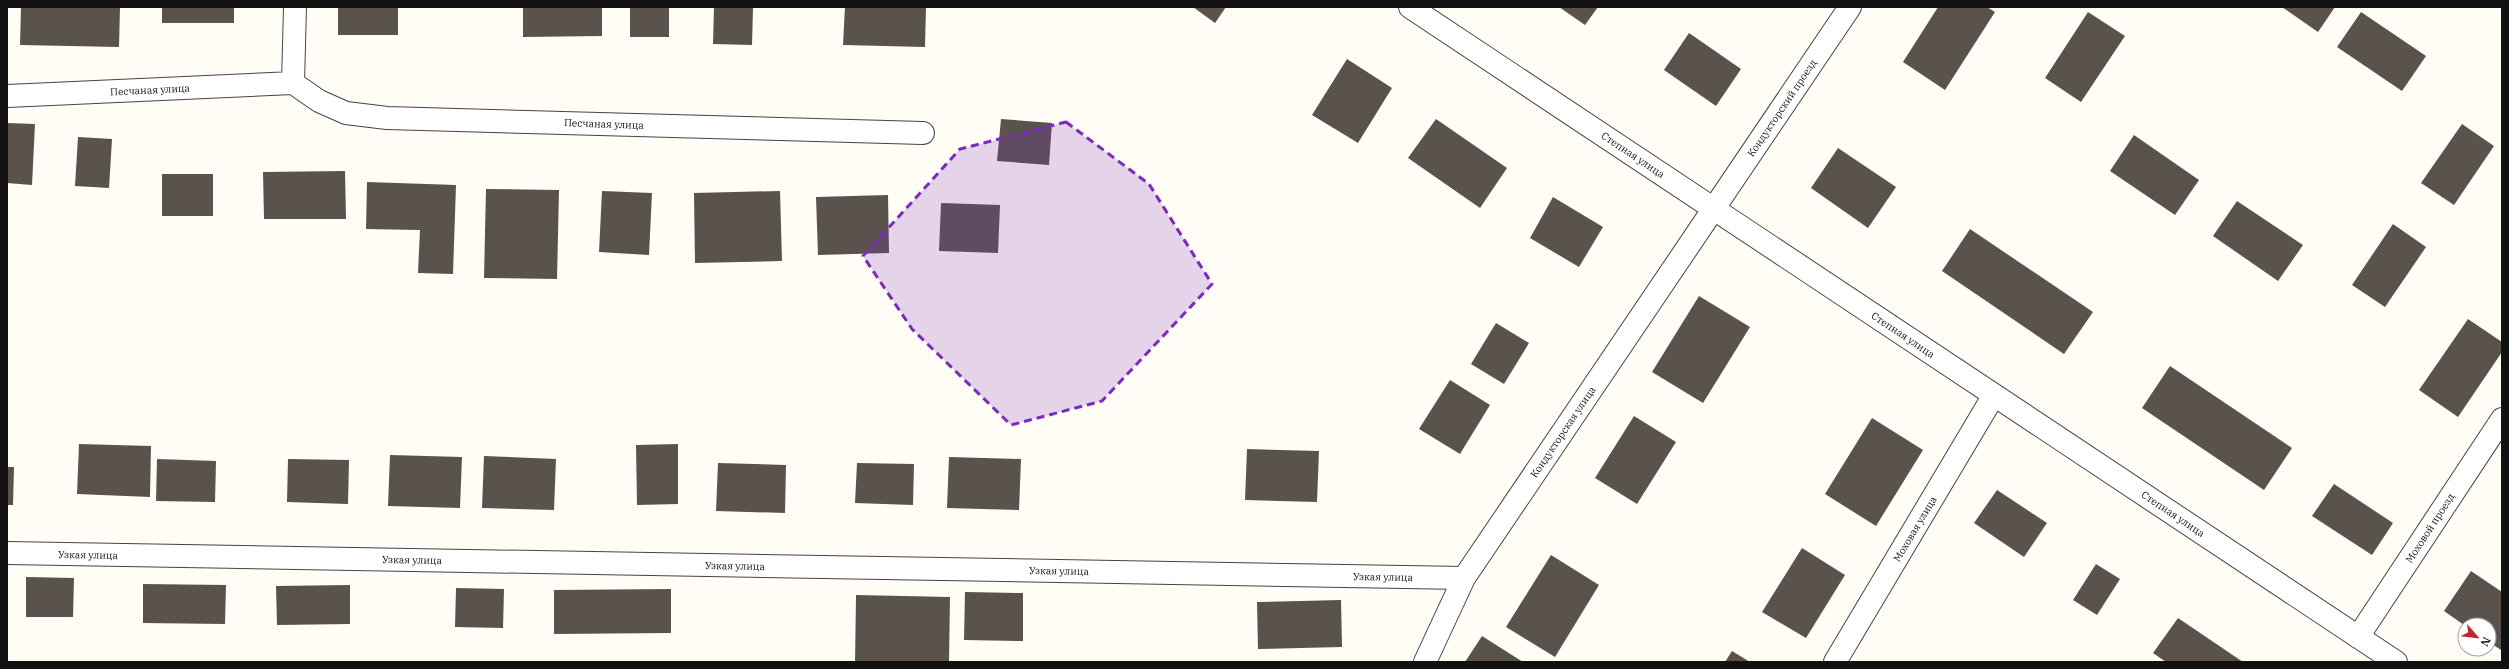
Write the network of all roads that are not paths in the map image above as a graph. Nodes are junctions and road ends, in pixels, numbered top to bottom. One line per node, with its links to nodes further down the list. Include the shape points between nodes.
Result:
1 (295, 7): 4 (street)
2 (1410, 7): 7 (street, Степная улица)
3 (1850, 7): 7 (street, Кондукторский проезд)
4 (293, 83): 5 (street, Песчаная улица); 6 (street, Песчаная улица, via 319,101 346,113 387,118)
5 (7, 96)
6 (923, 133)
7 (1715, 210): 8 (street, Степная улица); 11 (street, Кондукторская улица)
8 (1994, 395): 12 (street, Степная улица); 14 (street, Моховая улица)
9 (2502, 420): 12 (street, Моховой проезд)
10 (7, 553): 11 (street, Узкая улица)
11 (1464, 578): 13 (street, Кондукторская улица)
12 (2358, 637): 15 (street, Степная улица)
13 (1425, 662)
14 (1835, 662)
15 (2396, 662)

